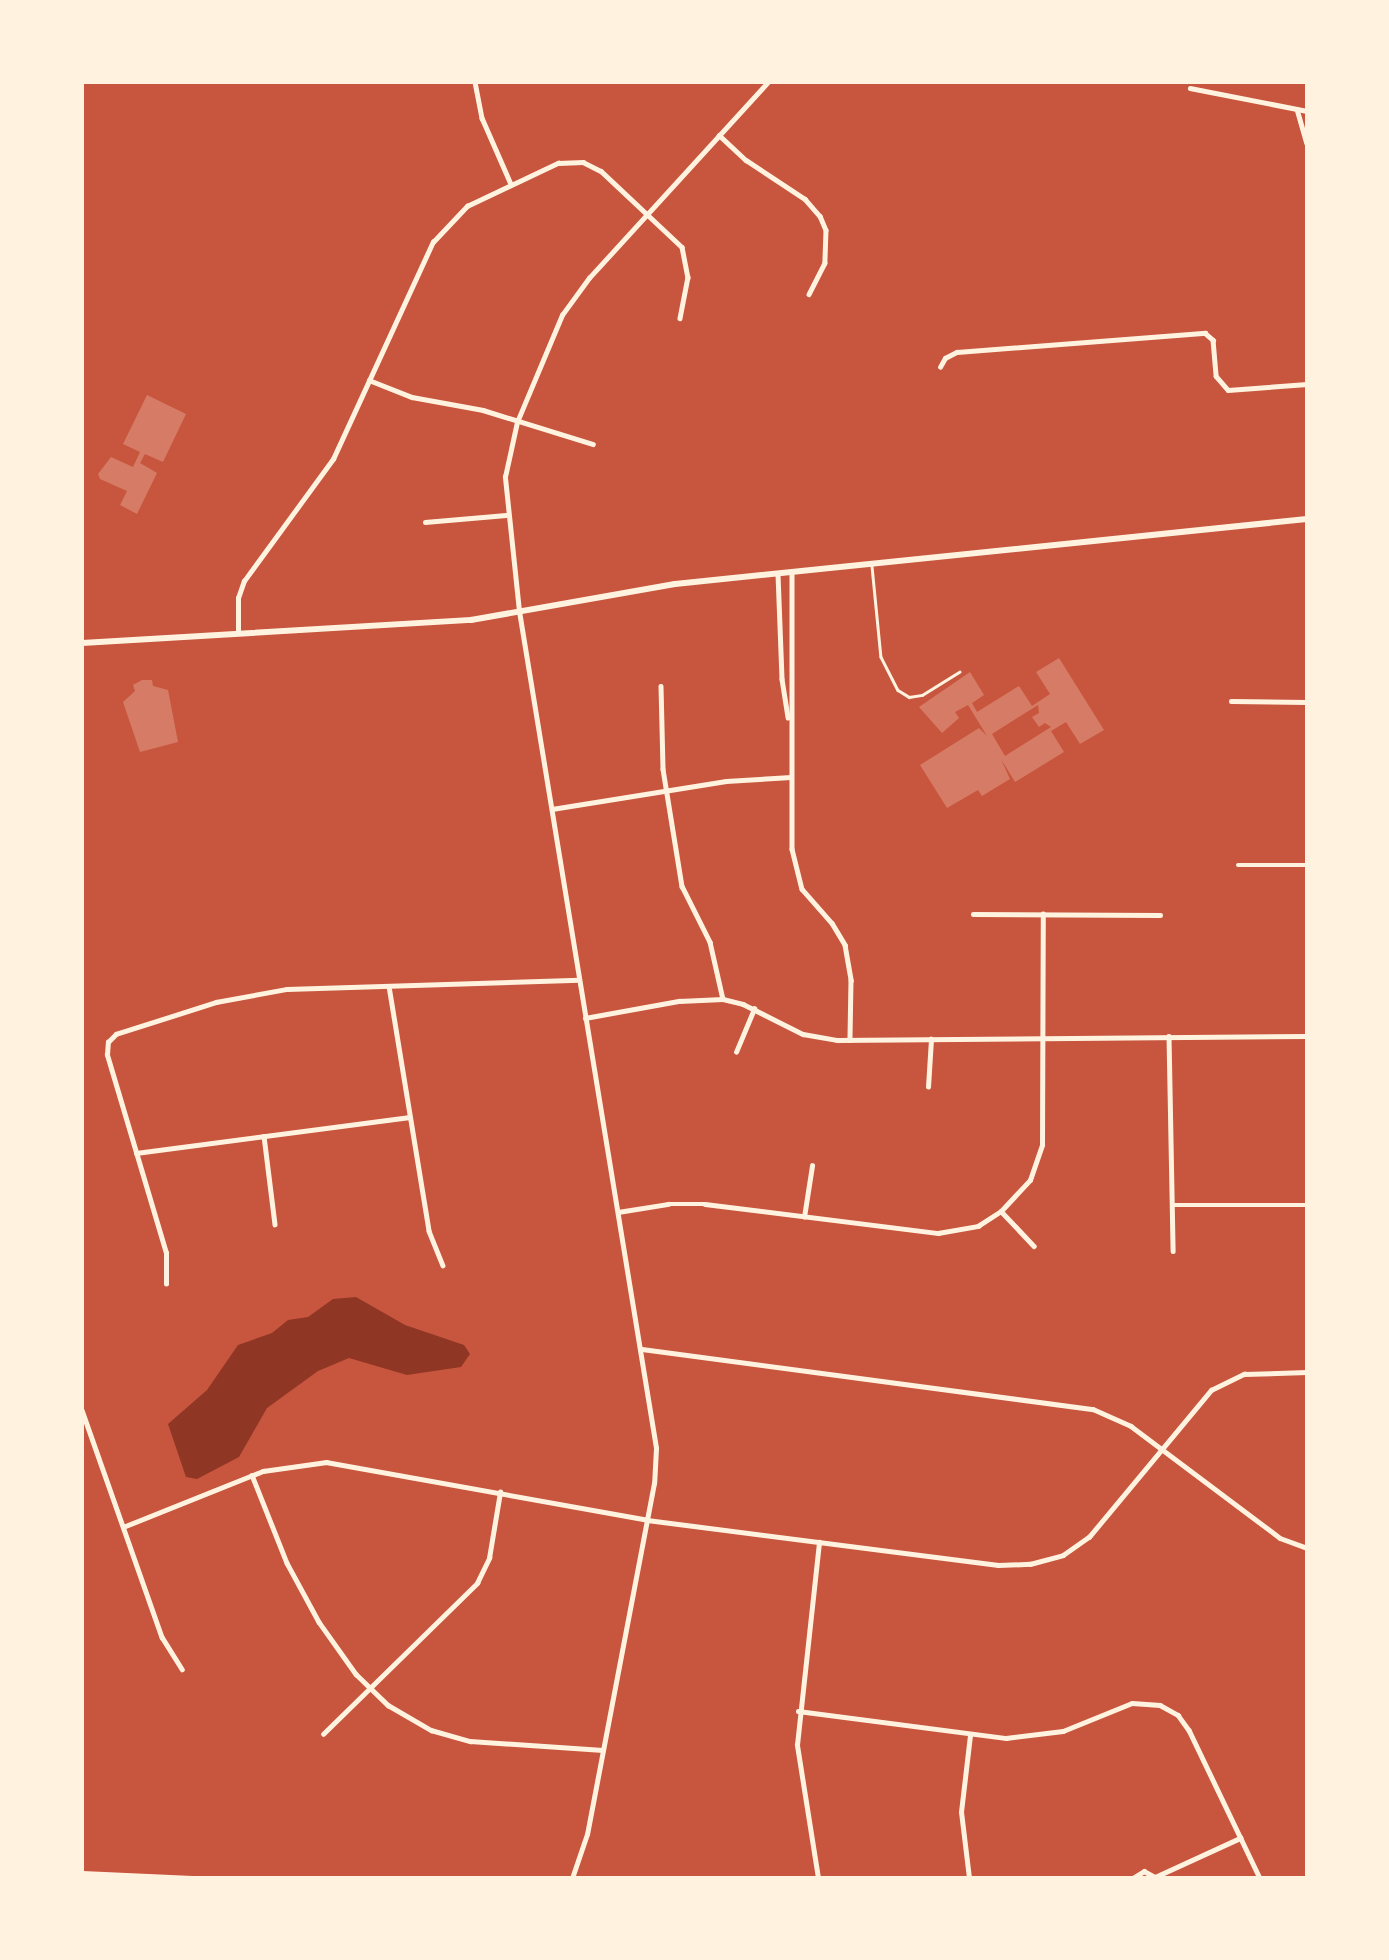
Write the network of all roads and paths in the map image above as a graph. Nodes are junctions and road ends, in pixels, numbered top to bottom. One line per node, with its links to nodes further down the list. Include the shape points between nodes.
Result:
1 (475, 82): 8 (street, via 482,118)
2 (768, 82): 6 (street)
3 (1190, 88): 4 (street)
4 (1297, 109): 5 (street); 7 (street)
5 (1307, 111)
6 (719, 135): 9 (street); 10 (street, via 820,216 827,237 825,263)
7 (1307, 143)
8 (511, 184): 9 (street, via 558,163 583,162 601,171); 13 (street, via 467,206 433,242)
9 (649, 212): 11 (street, via 675,237 687,261); 15 (street, via 562,315)
10 (809, 294)
11 (680, 318)
12 (940, 367): 14 (street, via 944,358 957,352 1205,333 1213,340 1216,376 1228,390)
13 (369, 380): 15 (street, via 412,397); 24 (street, via 320,479 244,581 238,598)
14 (1307, 384)
15 (517, 422): 16 (street); 17 (street, via 505,477)
16 (593, 444)
17 (506, 515): 19 (street); 23 (street)
18 (1307, 519): 20 (main road)
19 (425, 522)
20 (872, 563): 21 (main road); 26 (lane, via 881,657 898,690 909,696 922,695)
21 (792, 571): 22 (main road); 30 (street, via 795,660)
22 (778, 573): 23 (main road, via 675,584); 30 (street, via 782,679)
23 (519, 611): 24 (main road, via 471,620); 33 (street)
24 (238, 632): 25 (main road)
25 (82, 643)
26 (959, 672)
27 (661, 686): 32 (street)
28 (1231, 701): 29 (street)
29 (1307, 702)
30 (789, 725): 31 (street)
31 (790, 777): 32 (street); 48 (street, via 794,866 802,889 845,945 851,979)
32 (666, 791): 33 (street); 41 (street, via 684,893 710,942)
33 (552, 809): 39 (street)
34 (1238, 865): 35 (street)
35 (1307, 865)
36 (972, 914): 37 (street)
37 (1043, 914): 38 (street); 46 (street)
38 (1160, 915)
39 (579, 980): 40 (street, via 459,980); 43 (street)
40 (389, 986): 51 (street); 53 (street, via 287,989 237,997 171,1014 111,1037 107,1055)
41 (723, 999): 42 (street); 43 (street, via 679,1001)
42 (754, 1009): 48 (street, via 803,1034); 49 (street)
43 (585, 1018): 58 (street)
44 (1169, 1036): 45 (street); 46 (street); 55 (street)
45 (1307, 1036)
46 (1041, 1038): 47 (street); 57 (street, via 1042,1145 1030,1180)
47 (931, 1039): 48 (street); 50 (street)
48 (850, 1040)
49 (736, 1052)
50 (928, 1087)
51 (410, 1117): 52 (street); 63 (street, via 429,1231)
52 (264, 1136): 53 (street); 60 (street)
53 (136, 1153): 64 (street, via 166,1253)
54 (812, 1166): 59 (street)
55 (1172, 1205): 56 (street); 62 (street)
56 (1307, 1205)
57 (1001, 1211): 59 (street, via 978,1226 938,1233); 61 (street)
58 (618, 1212): 59 (street, via 684,1203); 65 (street)
59 (804, 1217)
60 (275, 1224)
61 (1034, 1246)
62 (1173, 1251)
63 (443, 1265)
64 (166, 1284)
65 (642, 1349): 69 (street, via 1074,1404 1113,1416); 72 (street, via 656,1448)
66 (1307, 1372): 69 (street, via 1244,1374 1220,1384 1198,1401)
67 (82, 1410): 68 (street)
68 (85, 1427): 73 (street)
69 (1161, 1447): 74 (street, via 1101,1525 1075,1548 1047,1561 998,1565); 75 (street, via 1280,1538)
70 (252, 1475): 71 (street, via 326,1462); 73 (street); 77 (street, via 303,1595)
71 (500, 1492): 72 (street); 77 (street, via 489,1558 477,1583)
72 (647, 1520): 74 (street); 81 (street)
73 (123, 1527): 76 (street, via 162,1637)
74 (819, 1542): 78 (street)
75 (1307, 1548)
76 (182, 1669)
77 (371, 1690): 79 (street); 81 (street, via 414,1722 449,1736 491,1744)
78 (798, 1712): 80 (street); 87 (street, via 798,1768)
79 (323, 1734)
80 (971, 1735): 82 (street, via 1043,1735 1132,1703 1160,1705 1178,1715 1189,1730); 88 (street, via 961,1828)
81 (603, 1750): 86 (street, via 582,1856)
82 (1240, 1838): 84 (street); 90 (street)
83 (82, 1873): 85 (street)
84 (1155, 1877): 89 (street, via 1144,1871)
85 (192, 1878)
86 (572, 1878)
87 (818, 1878)
88 (969, 1878)
89 (1133, 1878)
90 (1260, 1878)

